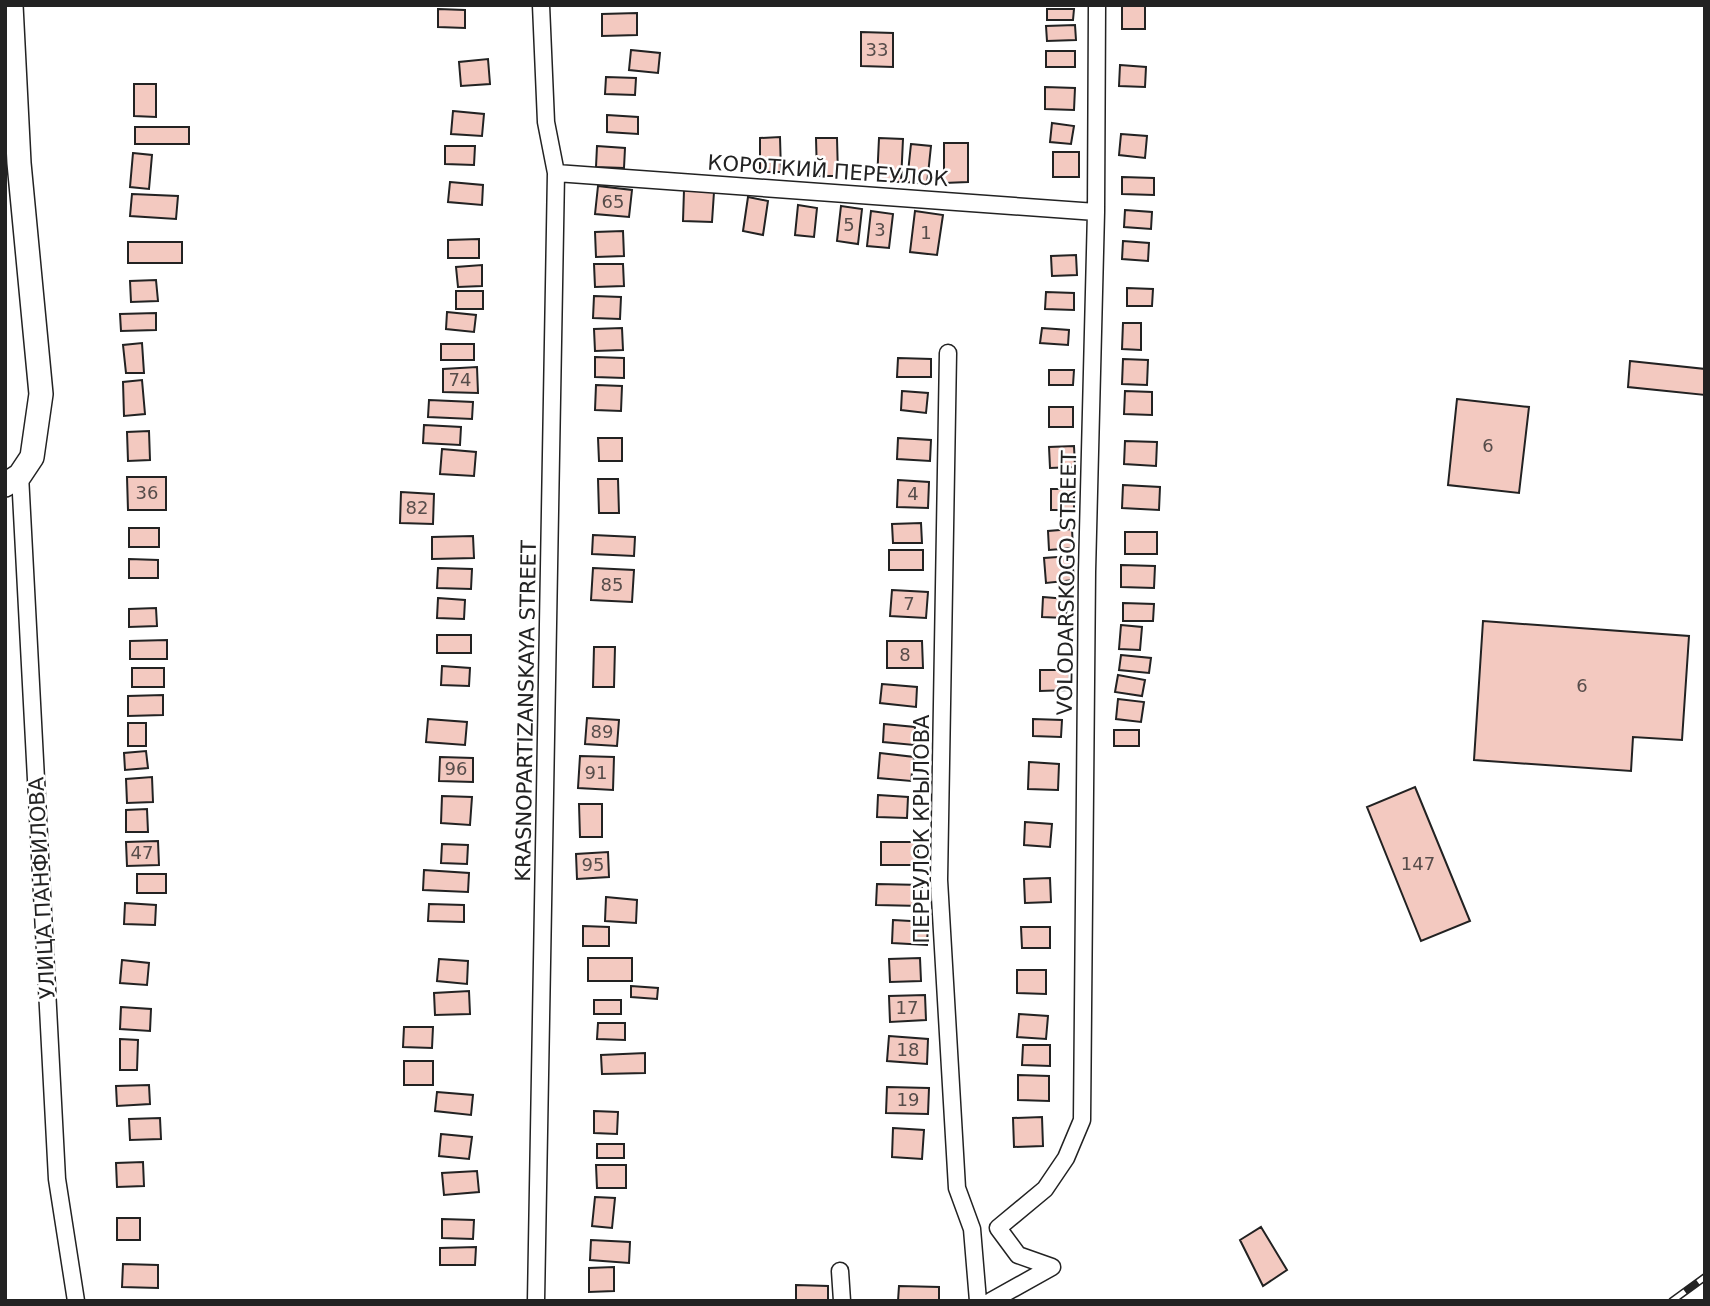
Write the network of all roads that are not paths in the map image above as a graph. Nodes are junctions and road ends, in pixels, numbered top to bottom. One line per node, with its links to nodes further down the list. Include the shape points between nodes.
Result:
1 (11, 5): 7 (main road, УЛИЦА ПАНФИЛОВА, via 19,163 41,394 32,457)
2 (541, 5): 4 (street, KRASNOPARTIZANSKAYA STREET, via 546,122)
3 (1097, 5): 5 (street, VOLODARSKOGO STREET)
4 (556, 173): 5 (street, КОРОТКИЙ ПЕРЕУЛОК); 12 (street, KRASNOPARTIZANSKAYA STREET)
5 (1096, 212): 8 (street, VOLODARSKOGO STREET, via 1082,1119 1066,1158 1045,1189)
6 (948, 353): 9 (street, ПЕРЕУЛОК КРЫЛОВА, via 939,880 957,1188)
7 (12, 480): 11 (street, УЛИЦА ПАНФИЛОВА, via 57,1179)
8 (998, 1228): 9 (street); 15 (street, via 1018,1255 1052,1267)
9 (972, 1229): 14 (street, ПЕРЕУЛОК КРЫЛОВА)
10 (840, 1271): 13 (street)
11 (76, 1301)
12 (536, 1301)
13 (842, 1301)
14 (978, 1301)
15 (991, 1301)

